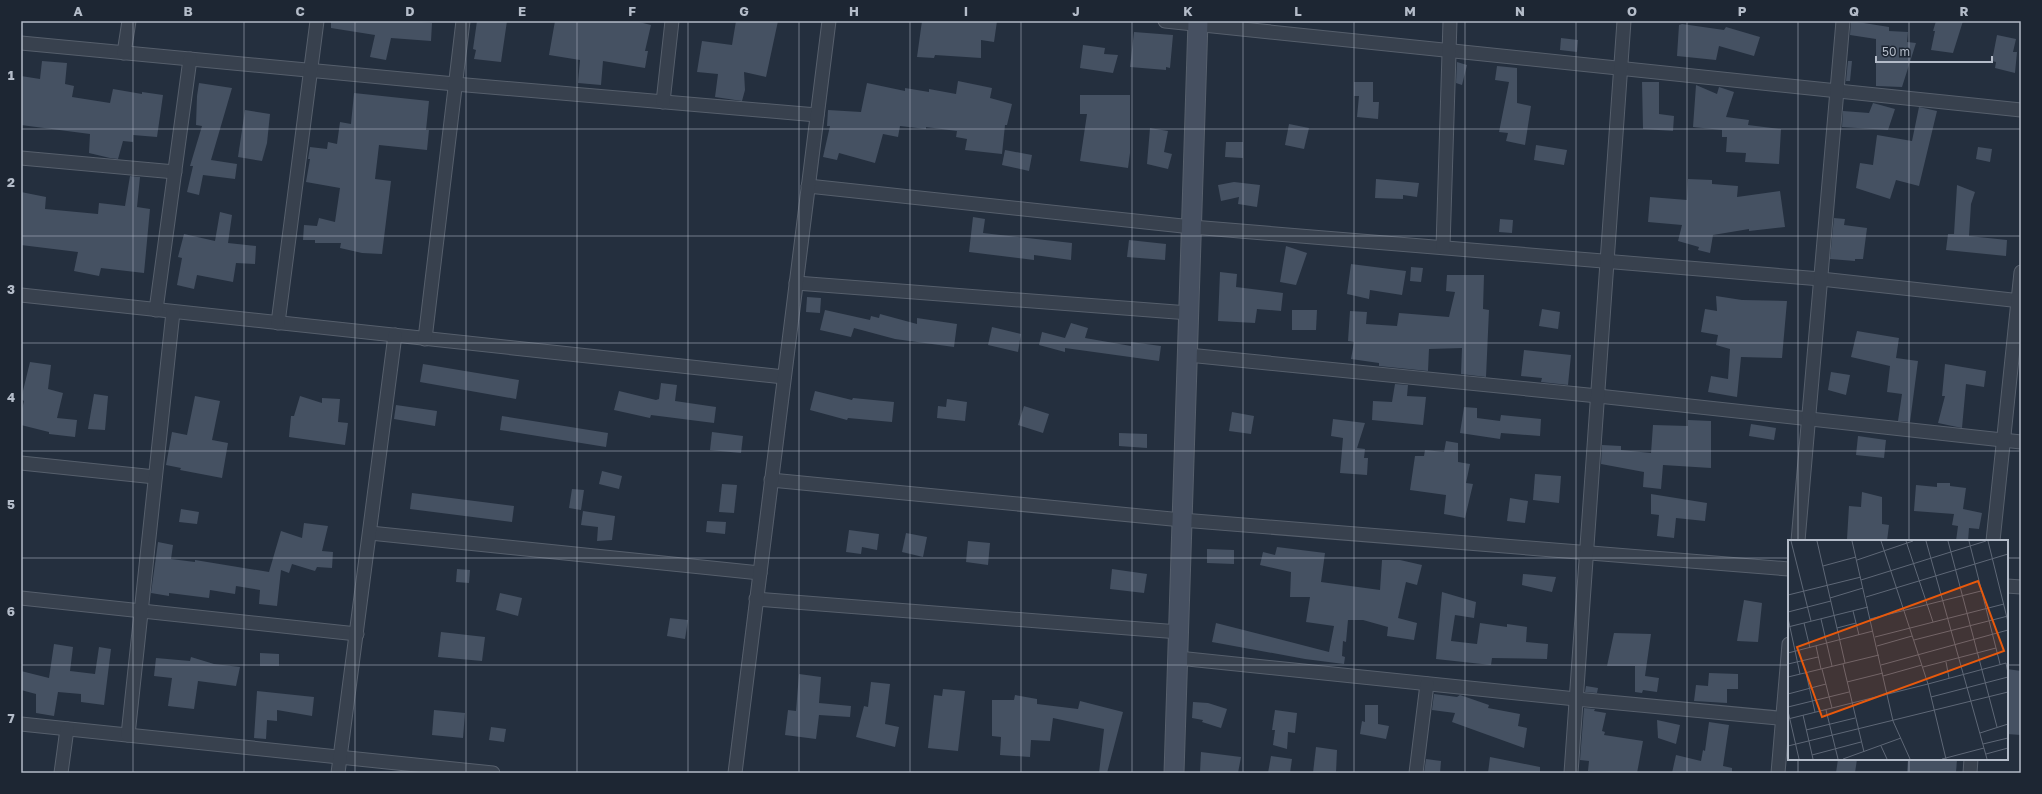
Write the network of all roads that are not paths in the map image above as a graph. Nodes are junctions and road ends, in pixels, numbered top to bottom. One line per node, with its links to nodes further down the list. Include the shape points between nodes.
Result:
1 (129, 21): 13 (street)
2 (317, 21): 16 (street)
3 (463, 21): 17 (street)
4 (672, 21): 19 (street)
5 (829, 21): 21 (street)
6 (1165, 21): 10 (street)
7 (1450, 21): 12 (street)
8 (1624, 21): 15 (street)
9 (1843, 21): 18 (street)
10 (1198, 23): 12 (street); 25 (main road)
11 (21, 43): 13 (street)
12 (1448, 50): 15 (street); 26 (street)
13 (124, 53): 14 (street)
14 (190, 59): 16 (street); 23 (street)
15 (1621, 68): 18 (street); 27 (street)
16 (311, 70): 17 (street); 36 (street)
17 (455, 84): 19 (street); 38 (street)
18 (1837, 91): 20 (street); 29 (street)
19 (663, 102): 21 (street)
20 (2021, 110)
21 (817, 115): 24 (street)
22 (21, 158): 23 (street)
23 (175, 172): 33 (street)
24 (808, 186): 25 (street); 30 (street)
25 (1192, 227): 26 (street); 35 (main road)
26 (1443, 247): 27 (street)
27 (1607, 260): 29 (street); 41 (street)
28 (2021, 272): 32 (street)
29 (1820, 279): 32 (street); 42 (street)
30 (796, 283): 35 (street); 40 (street)
31 (21, 295): 33 (street)
32 (2020, 301): 43 (street)
33 (156, 310): 34 (street)
34 (174, 312): 36 (street); 46 (street)
35 (1189, 313): 39 (main road)
36 (278, 323): 37 (street)
37 (395, 336): 38 (street); 49 (street)
38 (424, 339): 40 (street)
39 (1188, 355): 41 (street); 48 (main road)
40 (784, 377): 47 (street)
41 (1598, 396): 42 (street); 52 (street)
42 (1808, 420): 43 (street); 50 (street)
43 (2004, 440): 44 (street); 51 (street)
44 (2021, 442)
45 (21, 463): 46 (street)
46 (155, 476): 59 (street)
47 (771, 480): 48 (street); 54 (street)
48 (1182, 520): 52 (street); 60 (main road)
49 (370, 534): 54 (street); 61 (street)
50 (1798, 540)
51 (1993, 540)
52 (1587, 553): 53 (street); 65 (street)
53 (1788, 569)
54 (760, 573): 58 (street)
55 (2008, 586): 56 (street)
56 (2021, 588)
57 (21, 598): 59 (street)
58 (756, 599): 60 (street); 75 (street)
59 (140, 611): 61 (street); 69 (street)
60 (1179, 632): 62 (main road)
61 (356, 634): 70 (street)
62 (1178, 658): 64 (street); 76 (main road)
63 (1788, 669): 66 (street)
64 (1427, 684): 65 (street); 77 (street)
65 (1576, 699): 66 (street); 78 (street)
66 (1786, 719): 79 (street)
67 (21, 724): 68 (street)
68 (67, 729): 69 (street); 72 (street)
69 (128, 735): 70 (street)
70 (340, 757): 73 (street); 74 (street)
71 (1971, 760): 80 (street)
72 (61, 773)
73 (338, 773)
74 (493, 773)
75 (735, 773)
76 (1174, 773)
77 (1416, 773)
78 (1571, 773)
79 (1778, 773)
80 (1970, 773)

